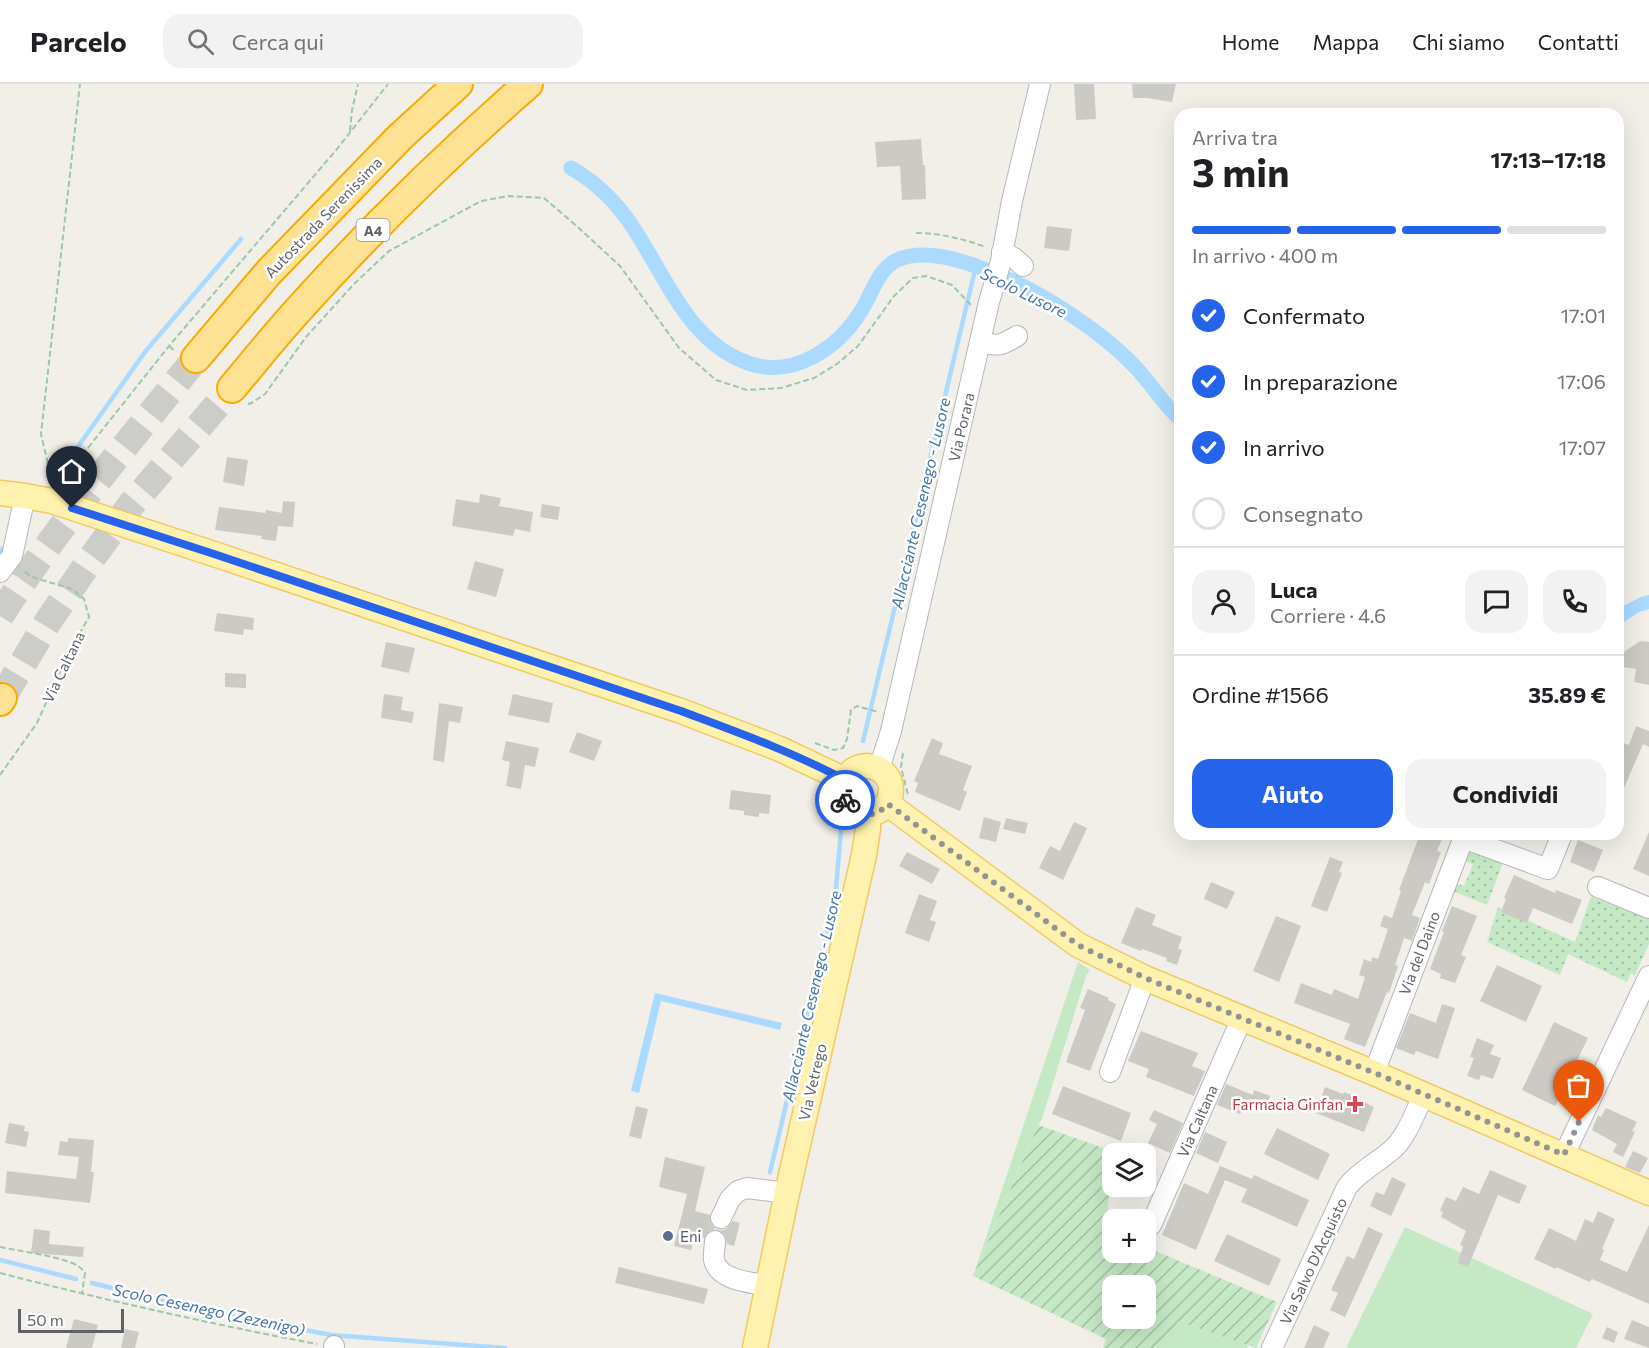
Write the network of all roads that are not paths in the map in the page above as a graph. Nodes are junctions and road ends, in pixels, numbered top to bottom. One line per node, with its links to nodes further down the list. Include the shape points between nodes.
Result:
1 (458, 84): 10 (highway, Autostrada Serenissima, via 400,137)
2 (528, 84): 11 (highway, A4, via 374,229 300,308)
3 (1029, 84): 5 (street)
4 (1040, 84): 5 (street, Via Porara)
5 (1028, 137): 6 (street, Via Porara)
6 (1002, 256): 7 (street, via 1014,258); 9 (street, Via Porara, via 980,303)
7 (1023, 266)
8 (1017, 336): 9 (street, via 995,346)
9 (981, 342): 15 (street, Via Porara)
10 (187, 355)
11 (237, 395)
12 (0, 493): 13 (main road)
13 (25, 496): 14 (street, via 12,556); 16 (main road, via 53,496 681,711 780,748)
14 (0, 572)
15 (879, 769): 16 (main road, via 860,767); 17 (main road, via 892,788 891,797)
16 (845, 780): 17 (main road, via 844,799 850,807 858,813)
17 (878, 810): 24 (main road, via 1078,945); 30 (main road, Via Vetrego, via 868,829)
18 (1462, 840): 27 (street, Via del Daino)
19 (1474, 840): 20 (street, via 1548,869)
20 (1560, 840)
21 (1599, 887): 22 (street)
22 (1649, 908)
23 (1649, 976): 29 (street)
24 (1145, 978): 25 (main road); 26 (street)
25 (1242, 1018): 27 (main road); 32 (street, Via Caltana)
26 (1110, 1072)
27 (1374, 1073): 28 (main road)
28 (1424, 1094): 29 (main road); 37 (street, Via Salvo D'Acquisto, via 1402,1139 1347,1187)
29 (1564, 1155): 31 (main road)
30 (787, 1193): 33 (street, via 747,1188 738,1191); 35 (main road, Via Vetrego)
31 (1649, 1193)
32 (1156, 1214)
33 (721, 1218)
34 (715, 1241): 35 (street, via 718,1269 731,1277)
35 (768, 1286): 36 (main road, Via Vetrego)
36 (755, 1348)
37 (1272, 1348)

